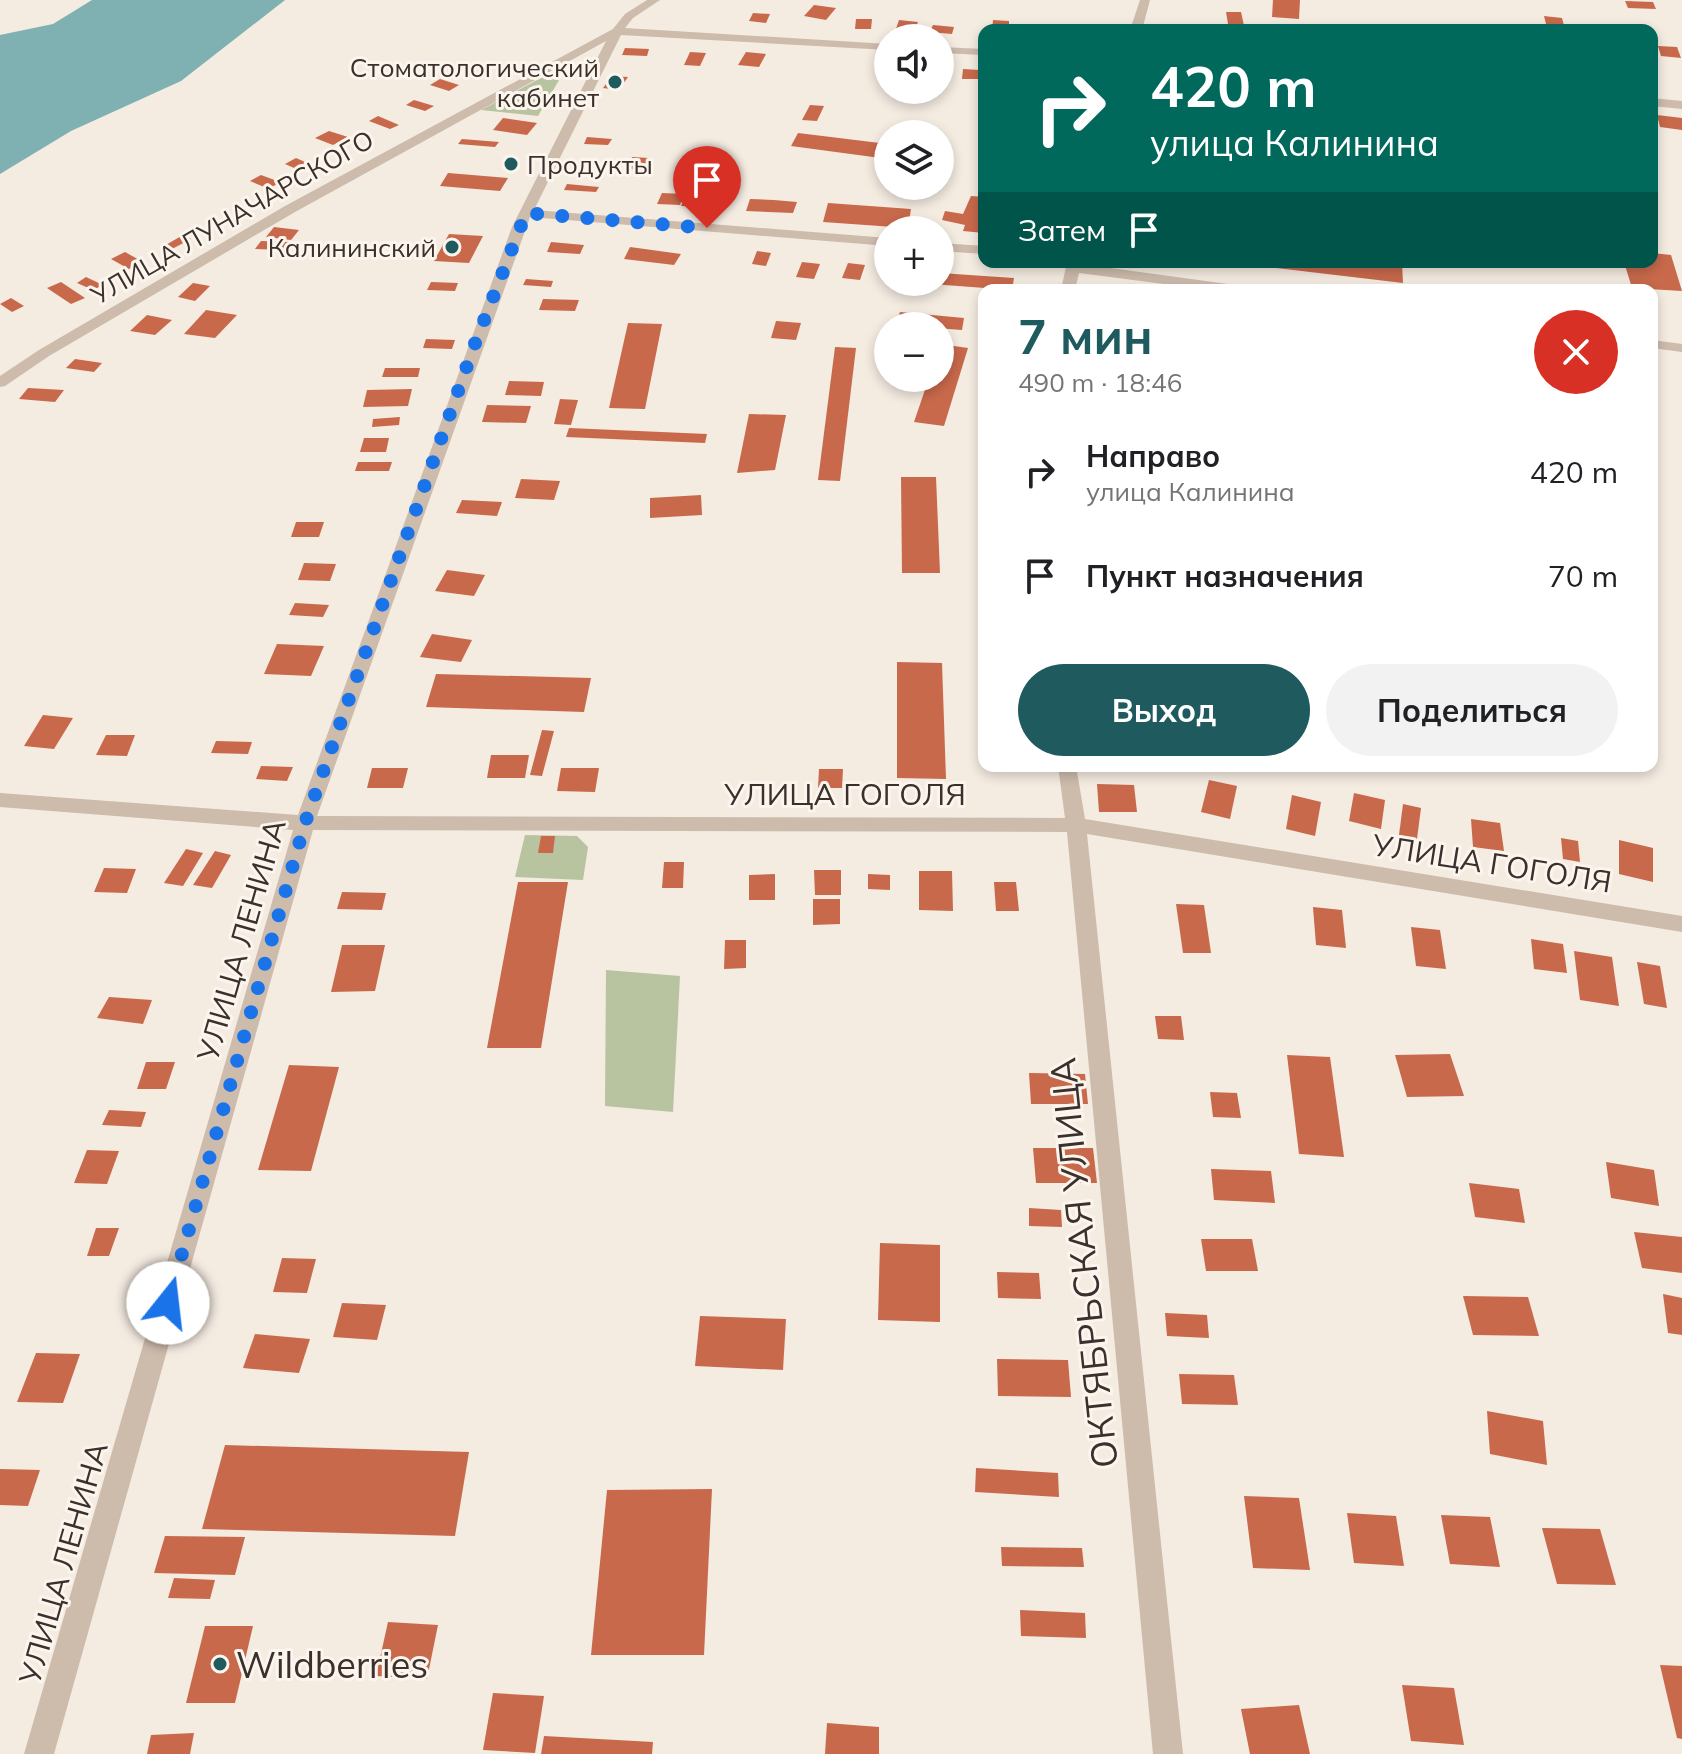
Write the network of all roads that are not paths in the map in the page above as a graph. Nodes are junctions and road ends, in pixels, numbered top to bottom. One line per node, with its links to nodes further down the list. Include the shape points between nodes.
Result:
1 (655, 0): 4 (street, УЛИЦА ЛУНАЧАРСКОГО, via 629,16)
2 (1145, 0): 3 (street)
3 (1138, 24)
4 (617, 31): 5 (street); 10 (street, УЛИЦА ЛЕНИНА); 18 (street, УЛИЦА ЛУНАЧАРСКОГО, via 290,209)
5 (874, 46)
6 (954, 51): 7 (street)
7 (978, 52)
8 (1658, 103): 9 (street)
9 (1682, 105)
10 (526, 213): 11 (street); 21 (street, УЛИЦА ЛЕНИНА)
11 (874, 241)
12 (954, 248): 13 (street)
13 (978, 250)
14 (1093, 268): 15 (street)
15 (1201, 284)
16 (1658, 345): 17 (street)
17 (1682, 348)
18 (0, 383)
19 (1068, 772): 22 (street, ОКТЯБРЬСКАЯ УЛИЦА)
20 (0, 800): 21 (street, УЛИЦА ГОГОЛЯ)
21 (305, 823): 22 (street, УЛИЦА ГОГОЛЯ); 24 (street, УЛИЦА ЛЕНИНА)
22 (1076, 825): 23 (street, УЛИЦА ГОГОЛЯ); 25 (street, ОКТЯБРЬСКАЯ УЛИЦА)
23 (1682, 924)
24 (39, 1754)
25 (1168, 1754)

